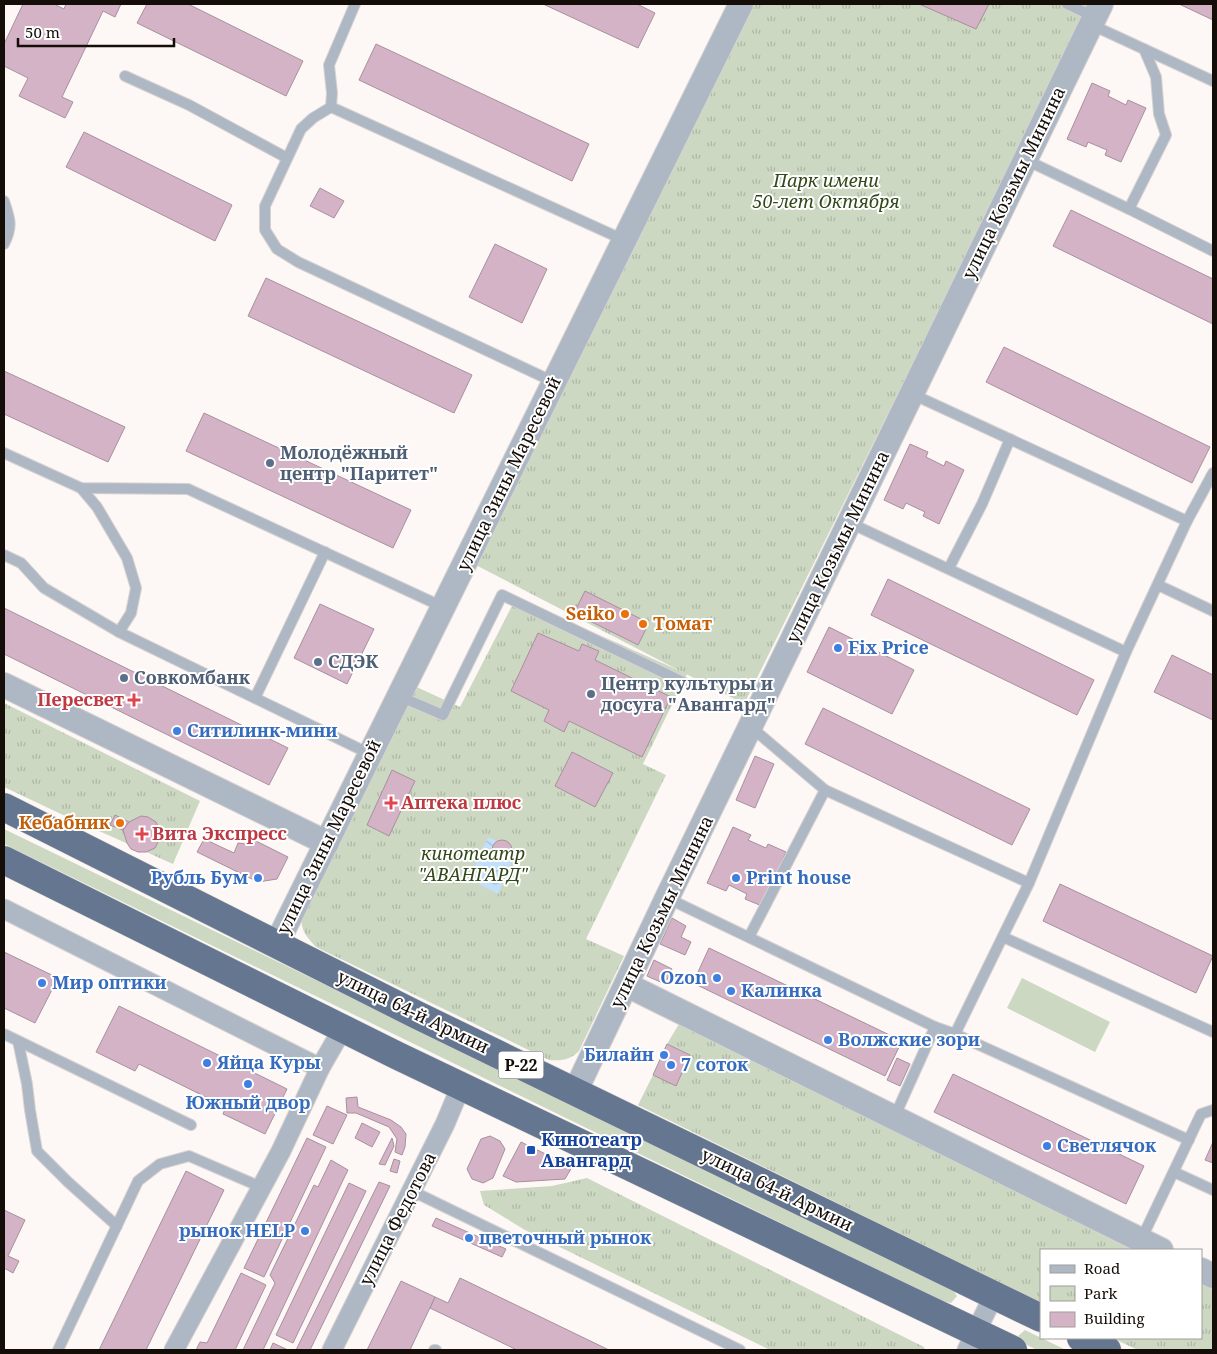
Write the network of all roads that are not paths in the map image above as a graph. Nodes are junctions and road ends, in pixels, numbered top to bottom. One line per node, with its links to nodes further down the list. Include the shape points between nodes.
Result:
1 (355, 4): 8 (lane, via 329,65)
2 (741, 4): 13 (street, улица Зины Маресевой)
3 (1067, 4): 4 (lane)
4 (1096, 15): 5 (lane); 10 (street, улица Козьмы Минина)
5 (1144, 49): 7 (lane); 12 (lane, via 1156,77 1159,114 1166,134)
6 (125, 76): 9 (lane, via 189,105)
7 (1213, 81)
8 (331, 107): 9 (lane, via 302,129); 13 (lane)
9 (287, 158): 16 (lane, via 265,206 265,230 277,250)
10 (1026, 160): 12 (lane); 17 (street, улица Козьмы Минина)
11 (4, 201): 14 (lane, via 11,221)
12 (1129, 209): 15 (lane)
13 (624, 240): 16 (street, улица Зины Маресевой)
14 (4, 244)
15 (1213, 251)
16 (554, 382): 28 (street, улица Зины Маресевой)
17 (912, 394): 18 (lane); 23 (street, улица Козьмы Минина)
18 (1010, 440): 22 (lane); 26 (lane)
19 (4, 453): 21 (lane)
20 (1213, 473): 22 (lane)
21 (81, 488): 24 (lane, via 188,489); 30 (lane, via 97,507 127,558 136,588 131,613)
22 (1187, 521): 27 (lane)
23 (850, 523): 26 (lane); 36 (street, улица Козьмы Минина)
24 (325, 552): 28 (lane); 35 (lane)
25 (4, 555): 30 (lane, via 21,563 44,588)
26 (949, 568): 31 (lane)
27 (1158, 585): 29 (lane); 31 (lane)
28 (443, 607): 34 (street, улица Зины Маресевой)
29 (1213, 611)
30 (119, 632): 35 (lane)
31 (1126, 652): 42 (lane)
32 (683, 682): 34 (lane, via 502,595 443,715)
33 (4, 685): 40 (street)
34 (399, 696): 37 (street, улица Зины Маресевой)
35 (255, 698): 37 (lane)
36 (751, 727): 38 (lane); 43 (street, улица Козьмы Минина)
37 (370, 754): 40 (street, улица Зины Маресевой)
38 (825, 790): 42 (lane); 45 (lane)
39 (4, 807): 47 (highway, улица 64-й Армии / Р-22)
40 (326, 843): 47 (street, улица Зины Маресевой)
41 (4, 860): 50 (highway, Р-22)
42 (1029, 883): 46 (lane)
43 (667, 898): 45 (lane); 48 (street, улица Козьмы Минина)
44 (4, 909): 55 (street)
45 (749, 937): 49 (lane)
46 (1003, 937): 51 (lane); 53 (lane)
47 (276, 945): 57 (highway, улица 64-й Армии / Р-22)
48 (627, 985): 57 (street, улица Козьмы Минина); 59 (street)
49 (936, 1027): 53 (lane); 59 (lane)
50 (343, 1028): 55 (street); 56 (highway, Р-22)
51 (1213, 1032)
52 (4, 1034): 54 (lane)
53 (955, 1034): 61 (lane)
54 (18, 1041): 60 (lane); 66 (lane, via 28,1084 37,1151)
55 (320, 1068): 63 (street)
56 (461, 1086): 65 (street, улица Федотова); 71 (highway, Р-22)
57 (575, 1092): 68 (highway, улица 64-й Армии / Р-22)
58 (1213, 1110): 61 (lane, via 1202,1114)
59 (894, 1118): 67 (street)
60 (191, 1125)
61 (1189, 1140): 62 (lane)
62 (1174, 1172): 64 (lane); 67 (lane)
63 (261, 1187): 66 (lane, via 189,1156 179,1158 160,1164 138,1181); 73 (street)
64 (1213, 1190)
65 (412, 1191): 74 (street, улица Федотова); 75 (lane)
66 (117, 1226): 72 (lane)
67 (1151, 1245)
68 (994, 1295): 69 (highway, улица 64-й Армии / Р-22); 71 (street)
69 (1040, 1318)
70 (1083, 1339): 77 (highway)
71 (972, 1341): 76 (highway, Р-22)
72 (58, 1350)
73 (174, 1350)
74 (332, 1350)
75 (740, 1350)
76 (1013, 1350)
77 (1107, 1350)

